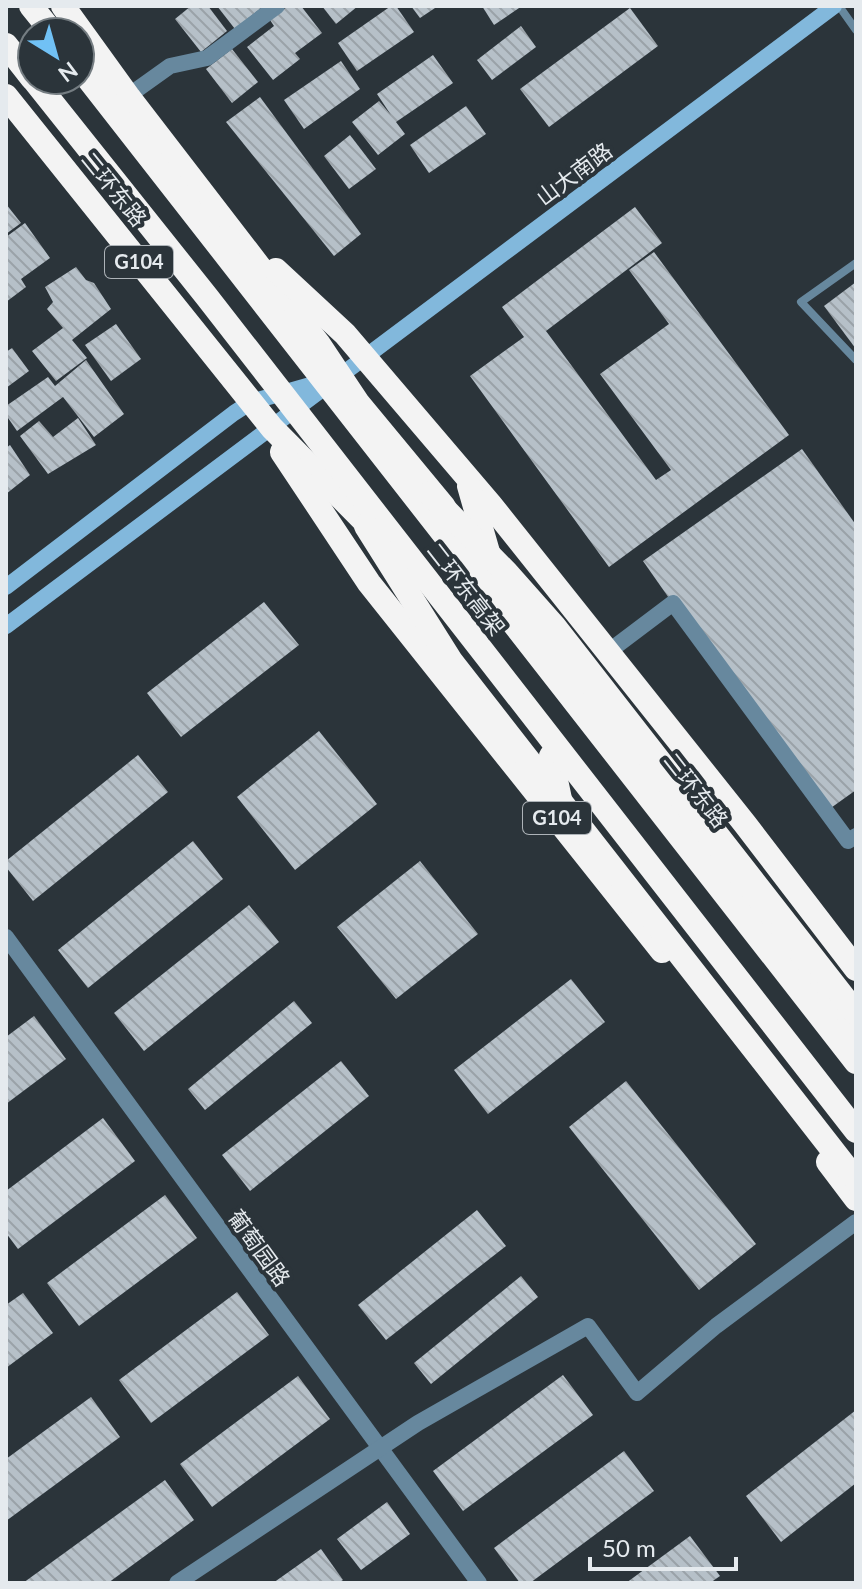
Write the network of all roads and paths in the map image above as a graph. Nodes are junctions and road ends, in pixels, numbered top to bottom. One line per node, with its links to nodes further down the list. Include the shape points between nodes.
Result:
1 (63, 6): 8 (highway, 二环东路)
2 (277, 6): 8 (street, via 207,58 170,66)
3 (836, 6): 4 (lane); 11 (main road, 山大南路)
4 (856, 30)
5 (96, 88): 13 (highway, 二环东高架, bridge)
6 (6, 96): 14 (highway, 二环东路 / G104)
7 (47, 96): 15 (highway, 二环东高架, bridge)
8 (128, 96): 9 (highway, 二环东路)
9 (232, 230): 11 (highway, 二环东路); 13 (highway, 二环东路, via 318,343)
10 (856, 263): 12 (lane, via 801,302)
11 (366, 357): 13 (main road, 山大南路); 17 (highway, 二环东路)
12 (856, 360)
13 (339, 386): 14 (main road, 山大南路); 16 (main road, 山大南路); 18 (highway, 二环东路); 32 (highway, bridge, via 554,626); 34 (highway, 二环东高架, bridge)
14 (251, 402): 16 (highway, 二环东路 / G104); 23 (main road, 山大南路)
15 (299, 419): 35 (highway, 二环东高架, bridge); 37 (highway, bridge, via 451,661)
16 (272, 428): 22 (highway, 二环东路 / G104, via 284,457); 24 (highway, 二环东路 / G104, via 382,539); 25 (main road, 山大南路)
17 (466, 476): 19 (highway, 二环东路); 20 (highway, 二环东路)
18 (447, 511): 19 (highway, 二环东路); 21 (highway, 二环东路)
19 (480, 525): 20 (highway, 二环东路); 21 (highway, 二环东路)
20 (524, 547): 26 (highway, 二环东路)
21 (495, 576): 33 (highway, 二环东路)
22 (369, 583): 24 (highway, 二环东路); 28 (highway, 二环东路 / G104)
23 (6, 587)
24 (446, 621): 27 (highway, 二环东路 / G104)
25 (6, 626)
26 (608, 652): 29 (street, via 673,603 848,841); 31 (highway, 二环东路)
27 (551, 756): 28 (highway, 二环东路); 36 (highway, 二环东路 / G104)
28 (566, 830): 38 (highway, 二环东路 / G104)
29 (856, 836)
30 (6, 937): 40 (street, 葡萄园路)
31 (856, 969)
32 (856, 1013)
33 (856, 1037)
34 (856, 1062)
35 (856, 1131)
36 (856, 1147)
37 (856, 1180)
38 (856, 1199)
39 (856, 1222): 40 (street, via 716,1326 637,1393 588,1326)
40 (380, 1449): 41 (street); 42 (street, 葡萄园路)
41 (177, 1583)
42 (479, 1583)

